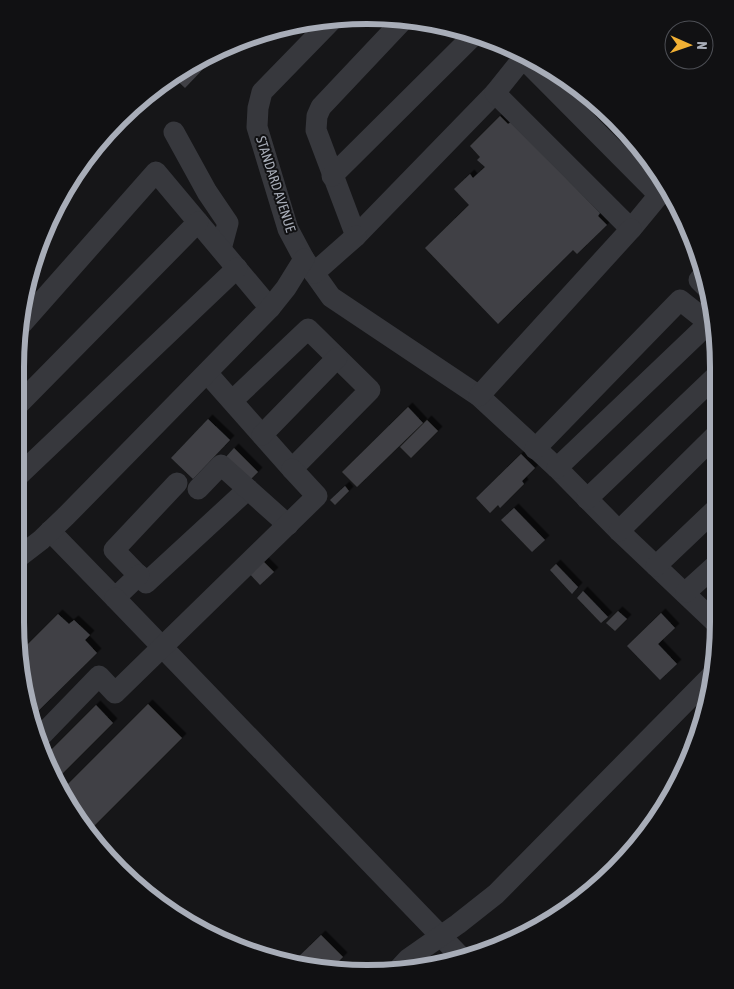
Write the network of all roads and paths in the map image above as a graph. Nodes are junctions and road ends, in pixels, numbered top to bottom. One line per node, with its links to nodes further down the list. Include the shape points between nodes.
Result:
1 (398, 25): 8 (street, via 317,116 316,130)
2 (326, 27): 13 (street, STANDARD AVENUE, via 262,92 258,108 260,136 288,229)
3 (469, 39): 8 (street)
4 (522, 61): 6 (street)
5 (536, 68): 10 (street, via 660,195)
6 (495, 92): 10 (street); 11 (street)
7 (174, 132): 12 (street, via 207,192 228,222)
8 (332, 176): 11 (street)
9 (198, 222): 12 (street); 16 (street, via 156,172); 23 (street)
10 (631, 229): 22 (street)
11 (356, 236): 13 (street)
12 (221, 249): 14 (street)
13 (309, 266): 15 (street); 22 (street, STANDARD AVENUE, via 331,297)
14 (237, 268): 15 (street); 29 (street)
15 (270, 308): 20 (street)
16 (28, 317)
17 (707, 323): 27 (street, via 680,300)
18 (708, 331): 28 (street)
19 (337, 358): 24 (street, via 308,329); 25 (street); 30 (street, via 370,390)
20 (207, 373): 24 (street); 37 (street)
21 (710, 382): 34 (street)
22 (479, 396): 27 (street, STANDARD AVENUE)
23 (24, 399)
24 (232, 401): 25 (street)
25 (262, 435): 30 (street)
26 (710, 441): 38 (street)
27 (535, 449): 28 (street, STANDARD AVENUE)
28 (557, 468): 34 (street, STANDARD AVENUE)
29 (24, 469)
30 (292, 469): 36 (street, via 317,496)
31 (177, 483): 42 (street, via 114,550)
32 (198, 489): 33 (street, via 221,465)
33 (248, 489): 36 (street); 42 (street, via 146,583)
34 (587, 499): 38 (street, STANDARD AVENUE)
35 (710, 515): 40 (street)
36 (288, 525): 46 (street)
37 (50, 531): 39 (street); 44 (street)
38 (619, 531): 40 (street, STANDARD AVENUE)
39 (24, 553)
40 (656, 566): 43 (street, STANDARD AVENUE)
41 (710, 570): 43 (street)
42 (139, 575): 44 (street)
43 (686, 592): 45 (street, STANDARD AVENUE)
44 (115, 598): 46 (street)
45 (710, 616)
46 (161, 648): 48 (street, via 115,693 98,676); 49 (street)
47 (705, 682): 49 (street, via 496,894)
48 (43, 734)
49 (441, 936): 50 (street); 51 (street)
50 (458, 953)
51 (404, 963)

